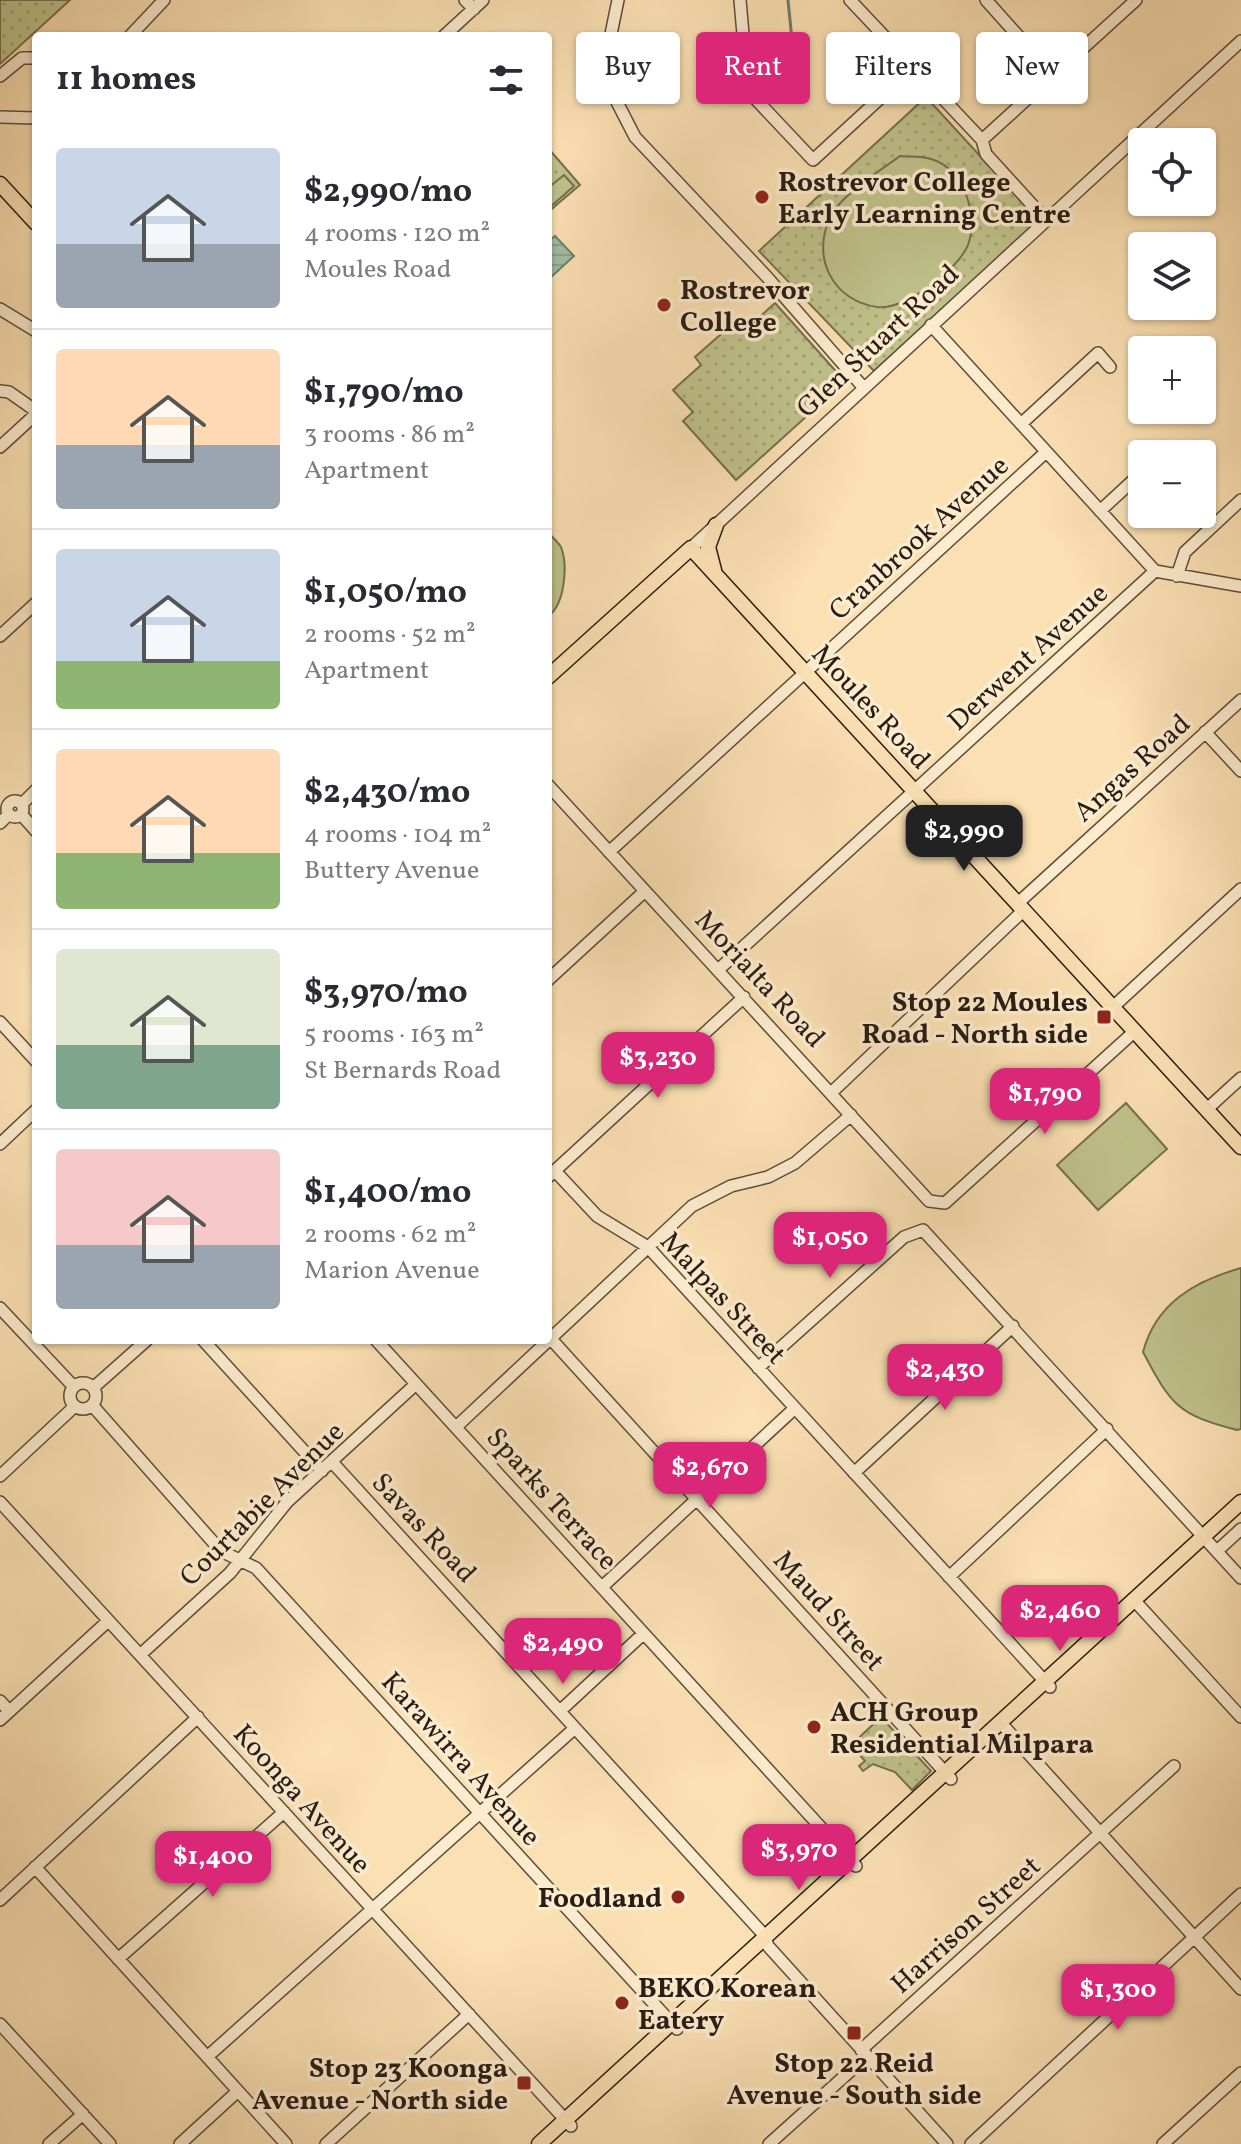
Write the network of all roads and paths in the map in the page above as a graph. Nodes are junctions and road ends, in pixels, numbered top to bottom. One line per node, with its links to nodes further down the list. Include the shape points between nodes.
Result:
1 (164, 0): 9 (street)
2 (483, 0): 8 (street)
3 (618, 0): 30 (street, via 610,39 617,102 635,137)
4 (740, 0): 17 (street, via 748,91 813,160)
5 (850, 0): 11 (street)
6 (987, 0): 12 (street)
7 (1131, 2): 14 (street)
8 (469, 4): 10 (street)
9 (134, 32)
10 (447, 32)
11 (879, 32)
12 (1015, 32)
13 (1241, 41): 25 (street, Glen Stuart Road)
14 (1088, 43)
15 (32, 58): 16 (street, via 22,58)
16 (0, 76)
17 (874, 104)
18 (947, 104): 22 (street)
19 (1022, 104): 22 (street)
20 (0, 117): 21 (street)
21 (32, 118)
22 (982, 140): 25 (street, via 986,154)
23 (0, 184): 24 (main road)
24 (32, 219)
25 (1046, 220): 27 (street, Glen Stuart Road)
26 (0, 309): 28 (street)
27 (931, 325): 30 (street, Glen Stuart Road); 34 (street)
28 (32, 329)
29 (1110, 367): 34 (street, via 1098,353)
30 (863, 387): 40 (street, Glen Stuart Road)
31 (0, 391): 32 (street)
32 (32, 409)
33 (32, 417): 35 (street)
34 (1021, 424): 36 (street)
35 (0, 447)
36 (1046, 452): 39 (street); 48 (street, Cranbrook Avenue)
37 (1128, 485): 39 (street)
38 (1241, 500): 44 (street, via 1185,552)
39 (1100, 511): 42 (street)
40 (716, 525): 41 (street, Glen Stuart Road); 43 (main road, via 708,547)
41 (691, 548): 43 (main road, Moules Road); 49 (main road, Glen Stuart Road)
42 (1155, 571): 44 (street); 54 (street, Derwent Avenue)
43 (715, 574): 48 (main road, Moules Road)
44 (1177, 576): 45 (street)
45 (1241, 586)
46 (32, 607): 47 (street)
47 (0, 636)
48 (806, 672): 54 (main road, Moules Road); 58 (street, Cranbrook Avenue)
49 (552, 673)
50 (1241, 700): 51 (street, Angas Road)
51 (1205, 732): 52 (street); 61 (street, Angas Road)
52 (1241, 771)
53 (552, 789): 58 (street, Morialta Road)
54 (915, 791): 61 (main road, Moules Road); 62 (street, Derwent Avenue)
55 (32, 793): 56 (street)
56 (10, 809): 57 (street)
57 (32, 828)
58 (609, 852): 60 (street, Morialta Road)
59 (1241, 889): 65 (street)
60 (645, 891): 62 (street, Morialta Road); 63 (street)
61 (1021, 907): 65 (main road, Moules Road); 70 (street, Angas Road)
62 (718, 970): 64 (street, Morialta Road)
63 (552, 976)
64 (744, 997): 70 (street, Morialta Road); 76 (street)
65 (1113, 1007): 67 (main road, Moules Road)
66 (0, 1022): 68 (street)
67 (1135, 1031): 71 (main road, Moules Road); 73 (street, Morialta Road, via 945,1203 929,1201)
68 (32, 1057)
69 (1241, 1078): 71 (street)
70 (831, 1093): 73 (street, Morialta Road)
71 (1207, 1109): 75 (main road, Moules Road)
72 (32, 1114): 74 (street)
73 (851, 1115): 77 (street, via 795,1163 692,1206)
74 (0, 1144)
75 (1241, 1147)
76 (552, 1174): 77 (street, Malpas Street, via 597,1216)
77 (648, 1247): 80 (street); 88 (street, Malpas Street)
78 (0, 1308): 82 (street)
79 (1013, 1326): 88 (street, via 920,1230 895,1245); 96 (street); 99 (street)
80 (552, 1338)
81 (552, 1340): 101 (street, Maud Street)
82 (32, 1342)
83 (34, 1344): 90 (street)
84 (142, 1344): 91 (street)
85 (207, 1344): 98 (street)
86 (380, 1344): 89 (street, Sparks Terrace)
87 (546, 1344): 95 (street)
88 (758, 1368): 94 (street, Malpas Street)
89 (416, 1384): 95 (street, Sparks Terrace); 97 (street, Courtabie Avenue)
90 (74, 1387): 91 (street); 93 (street, via 70,1394)
91 (93, 1388): 92 (street)
92 (92, 1405): 93 (street); 107 (street, Karawirra Avenue, via 221,1551)
93 (75, 1406): 100 (street)
94 (795, 1408): 99 (street, Malpas Street); 101 (street)
95 (456, 1427): 110 (street, Sparks Terrace)
96 (1107, 1429): 106 (street); 108 (street)
97 (332, 1462): 98 (street, Courtabie Avenue); 117 (street, Savas Road)
98 (322, 1471): 107 (street, Courtabie Avenue, via 287,1502)
99 (854, 1473): 108 (street, Malpas Street)
100 (0, 1476)
101 (696, 1498): 110 (street); 124 (street, Maud Street)
102 (1241, 1502): 106 (main road)
103 (2, 1509): 112 (street, Koonga Avenue)
104 (1241, 1512): 106 (main road)
105 (1241, 1529): 106 (street)
106 (1210, 1543): 109 (street); 111 (main road)
107 (240, 1559): 114 (street, Courtabie Avenue); 126 (street, Karawirra Avenue, via 256,1568)
108 (949, 1577): 115 (street, Malpas Street)
109 (1241, 1578)
110 (602, 1587): 113 (street, Sparks Terrace)
111 (1136, 1602): 115 (main road); 120 (street)
112 (108, 1621): 114 (street, Koonga Avenue); 118 (street)
113 (643, 1634): 117 (street); 128 (street, Sparks Terrace)
114 (140, 1655): 119 (street, Koonga Avenue)
115 (1047, 1684): 121 (main road)
116 (0, 1701): 118 (street)
117 (561, 1710): 122 (street, Savas Road)
118 (5, 1716)
119 (198, 1717): 125 (street, Koonga Avenue); 129 (street)
120 (1241, 1717)
121 (1003, 1725): 124 (main road); 127 (street)
122 (575, 1728): 126 (street); 134 (street, Savas Road)
123 (1174, 1766): 127 (street, Harrison Street)
124 (948, 1775): 128 (main road)
125 (284, 1812): 132 (street, Koonga Avenue); 135 (street)
126 (479, 1812): 132 (street); 139 (street, Karawirra Avenue)
127 (1101, 1835): 133 (street); 140 (street, Harrison Street)
128 (853, 1862): 134 (main road)
129 (35, 1867): 131 (street); 135 (street)
130 (1241, 1894): 133 (street)
131 (0, 1900)
132 (372, 1909): 137 (street, Koonga Avenue); 141 (street)
133 (1194, 1937): 136 (street); 155 (street)
134 (767, 1941): 139 (main road); 140 (street, Savas Road)
135 (118, 1959): 141 (street)
136 (1241, 1989)
137 (469, 2014): 145 (street, Koonga Avenue); 150 (street)
138 (0, 2024): 144 (street)
139 (674, 2025): 145 (main road)
140 (864, 2053): 153 (street, Harrison Street); 154 (street, Savas Road)
141 (207, 2057): 143 (street)
142 (1241, 2073): 156 (street)
143 (238, 2091): 148 (street); 149 (street)
144 (83, 2114): 146 (street); 147 (street)
145 (568, 2123): 151 (main road); 152 (main road)
146 (49, 2144)
147 (110, 2144)
148 (180, 2144)
149 (286, 2144)
150 (326, 2144)
151 (539, 2144)
152 (551, 2144)
153 (769, 2144)
154 (947, 2144)
155 (971, 2144)
156 (1163, 2144)

